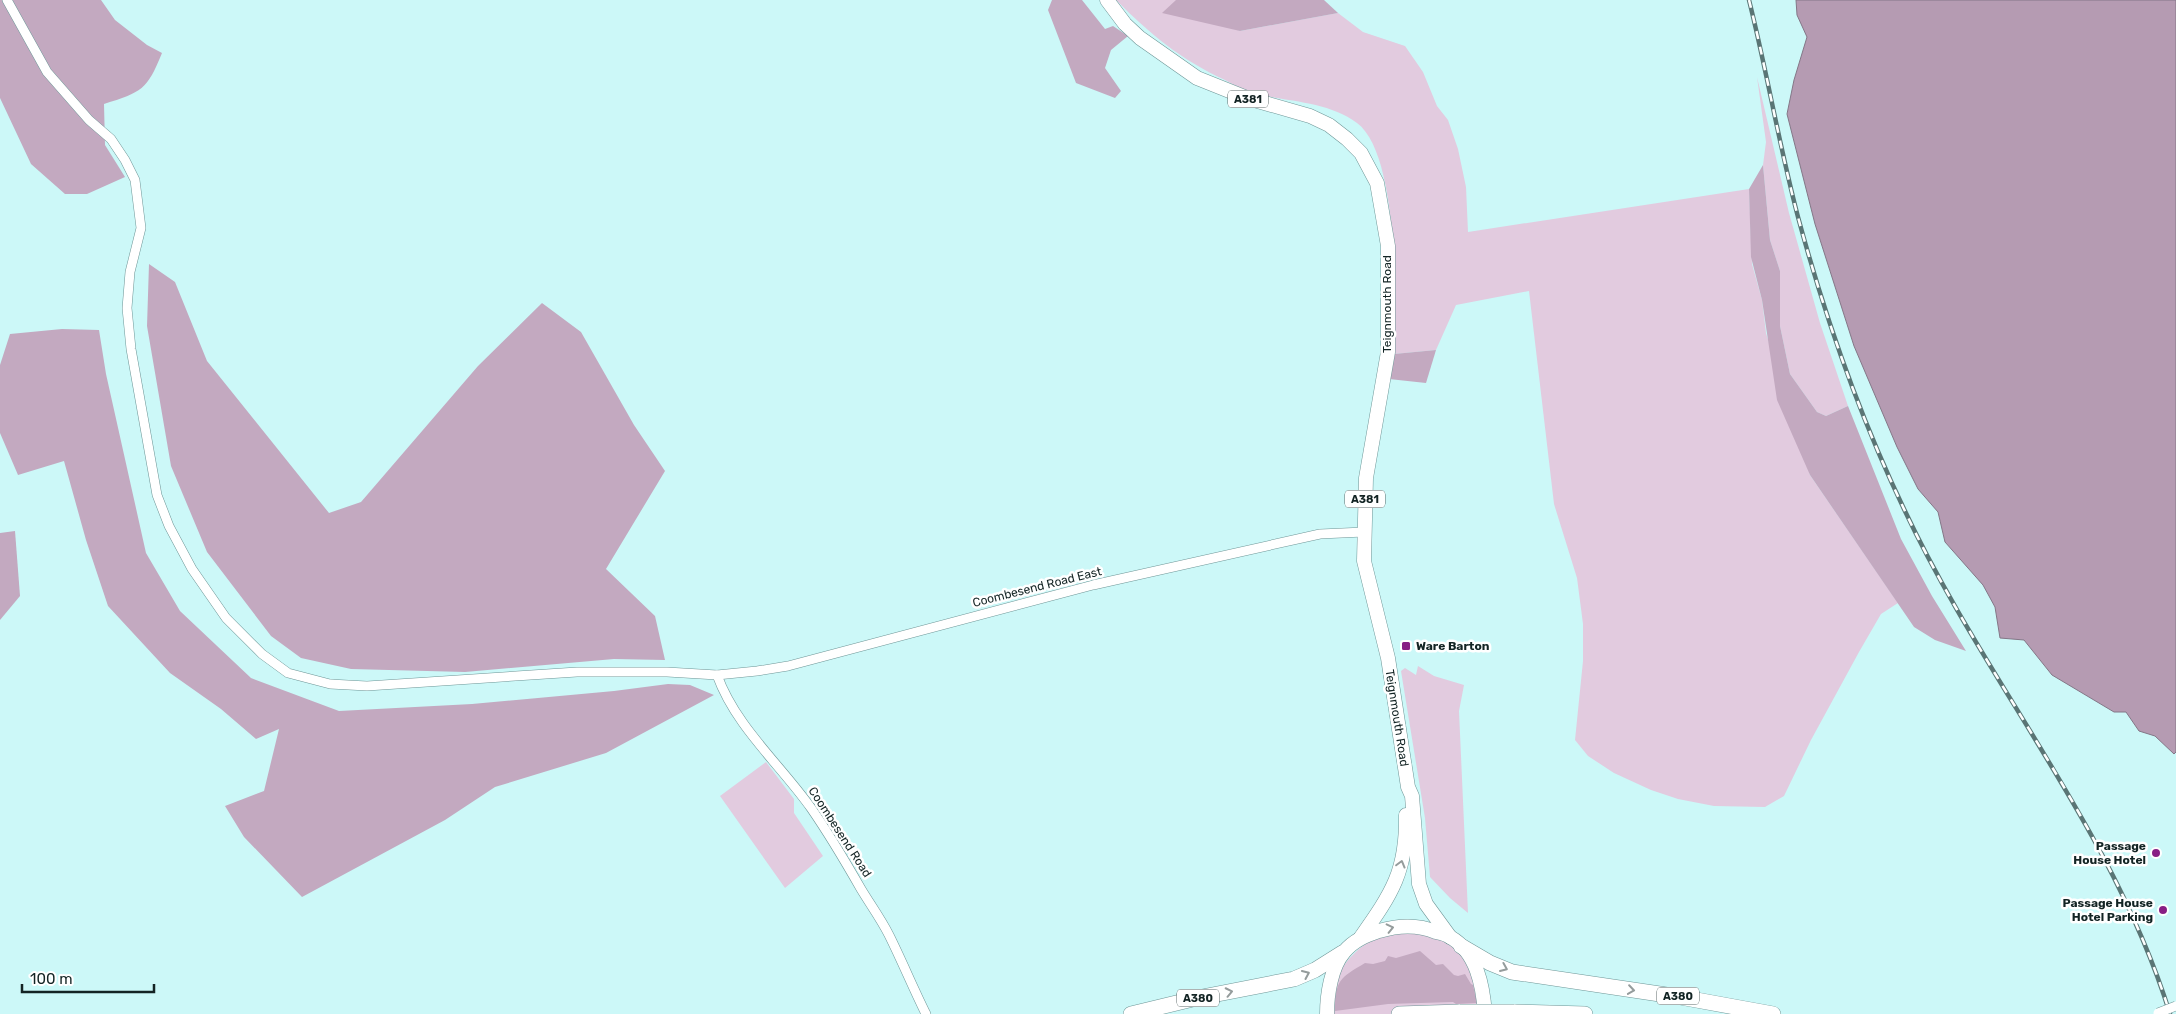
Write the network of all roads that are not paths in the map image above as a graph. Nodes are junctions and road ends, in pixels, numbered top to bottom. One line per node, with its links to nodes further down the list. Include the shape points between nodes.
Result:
1 (6, 0): 4 (street, Coombesend Road East, via 47,72 89,120 111,139 135,180 141,228 130,272 127,308 131,349 158,495 169,526 192,569 226,618 262,654 288,673 330,684 367,686 577,672)
2 (1107, 0): 3 (main road, Teignmouth Road / A381, via 1140,38 1197,78 1329,125 1361,153 1377,182 1388,246 1388,352 1366,478)
3 (1364, 532): 4 (street, Coombesend Road East, via 1320,534 1093,585 788,666); 5 (main road, Teignmouth Road / A381, via 1364,561 1388,658)
4 (718, 675): 10 (street, Coombesend Road, via 736,715 791,782 841,855 888,932)
5 (1408, 787): 6 (main road, Teignmouth Road / A381, one-way to 5, via 1391,893 1399,872 1405,847); 7 (main road, Teignmouth Road / A381, via 1416,830 1419,884 1426,904)
6 (1361, 937): 7 (main road, one-way to 7, via 1388,928 1409,926 1427,928); 8 (main road)
7 (1455, 941): 14 (main road, Teignmouth Road, via 1480,977); 16 (highway, A380, one-way to 16, via 1490,963 1512,972 1690,998)
8 (1342, 953): 11 (highway, A380, one-way to 8, via 1294,979); 12 (main road, via 1330,985)
9 (2176, 1006): 17 (street, bridge)
10 (926, 1014)
11 (1131, 1014)
12 (1327, 1014)
13 (1399, 1014): 15 (highway, bridge)
14 (1485, 1014)
15 (1585, 1014)
16 (1773, 1014)
17 (2158, 1014)

